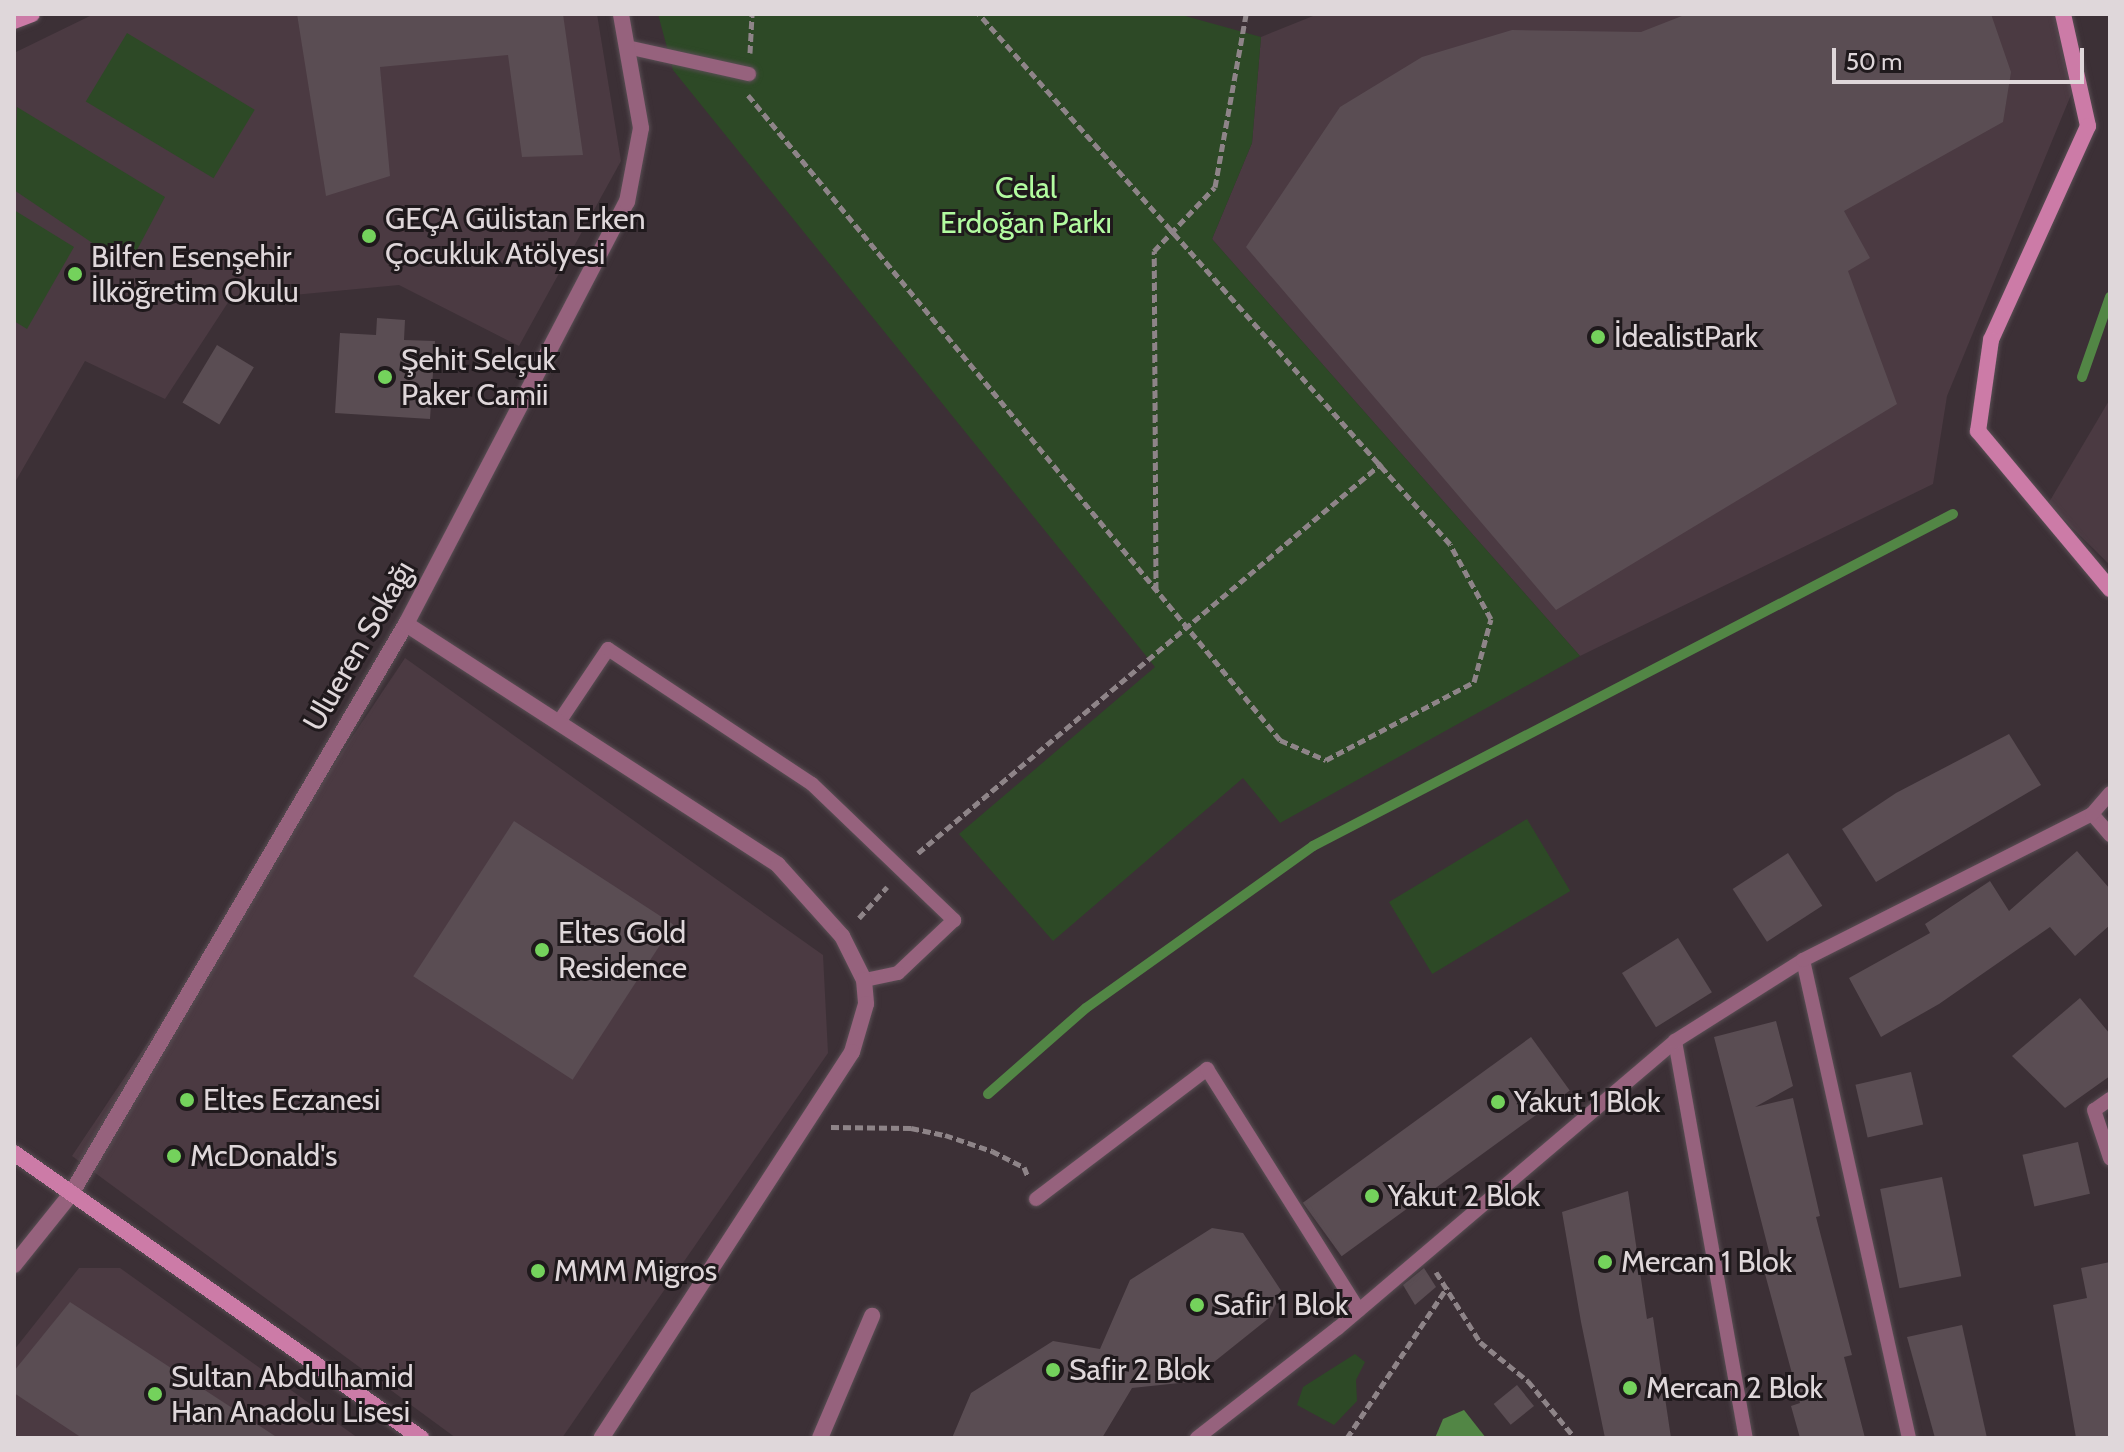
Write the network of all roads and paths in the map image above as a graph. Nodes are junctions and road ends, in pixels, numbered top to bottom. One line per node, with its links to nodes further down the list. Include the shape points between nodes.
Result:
1 (32, 14): 7 (street)
2 (621, 14): 8 (street, Ulueren Sokağı)
3 (752, 14): 9 (path)
4 (979, 14): 10 (path)
5 (1246, 14): 10 (path, via 1215,187)
6 (2063, 14): 12 (street, via 2088,126 1991,340 1978,431)
7 (14, 21)
8 (627, 47): 9 (lane); 14 (street, Ulueren Sokağı, via 641,128 627,202)
9 (749, 74): 13 (path, via 748,100)
10 (1174, 232): 11 (path); 13 (path, via 1154,251)
11 (1382, 463): 15 (path); 15 (path, via 1450,544 1491,619 1474,682 1326,760 1280,740)
12 (2110, 589)
13 (1156, 591): 15 (path)
14 (406, 624): 16 (street); 29 (street, Ulueren Sokağı)
15 (1187, 629): 20 (path)
16 (559, 722): 20 (lane, via 608,649 812,784); 21 (street, via 778,865)
17 (2110, 793): 18 (lane)
18 (2092, 814): 19 (lane); 22 (lane)
19 (2110, 835)
20 (904, 869): 21 (path); 23 (lane, via 954,920 898,973)
21 (842, 936): 23 (street)
22 (1803, 960): 24 (lane); 43 (lane)
23 (864, 980): 26 (street, via 861,1031)
24 (1675, 1041): 31 (lane); 42 (lane)
25 (2110, 1099): 28 (lane, via 2094,1110)
26 (806, 1126): 30 (path, via 911,1128 945,1135 1024,1167); 37 (street)
27 (14, 1153): 29 (street)
28 (2110, 1158)
29 (71, 1194): 32 (street, Ulueren Sokağı); 36 (street)
30 (1036, 1199): 34 (lane, via 1207,1069)
31 (1423, 1256): 33 (path); 34 (lane)
32 (14, 1265)
33 (1448, 1286): 40 (path); 41 (path, via 1480,1342 1528,1381)
34 (1359, 1310): 39 (lane)
35 (872, 1316): 38 (street)
36 (421, 1438)
37 (601, 1438)
38 (820, 1438)
39 (1197, 1438)
40 (1347, 1438)
41 (1575, 1438)
42 (1746, 1438)
43 (1909, 1438)

